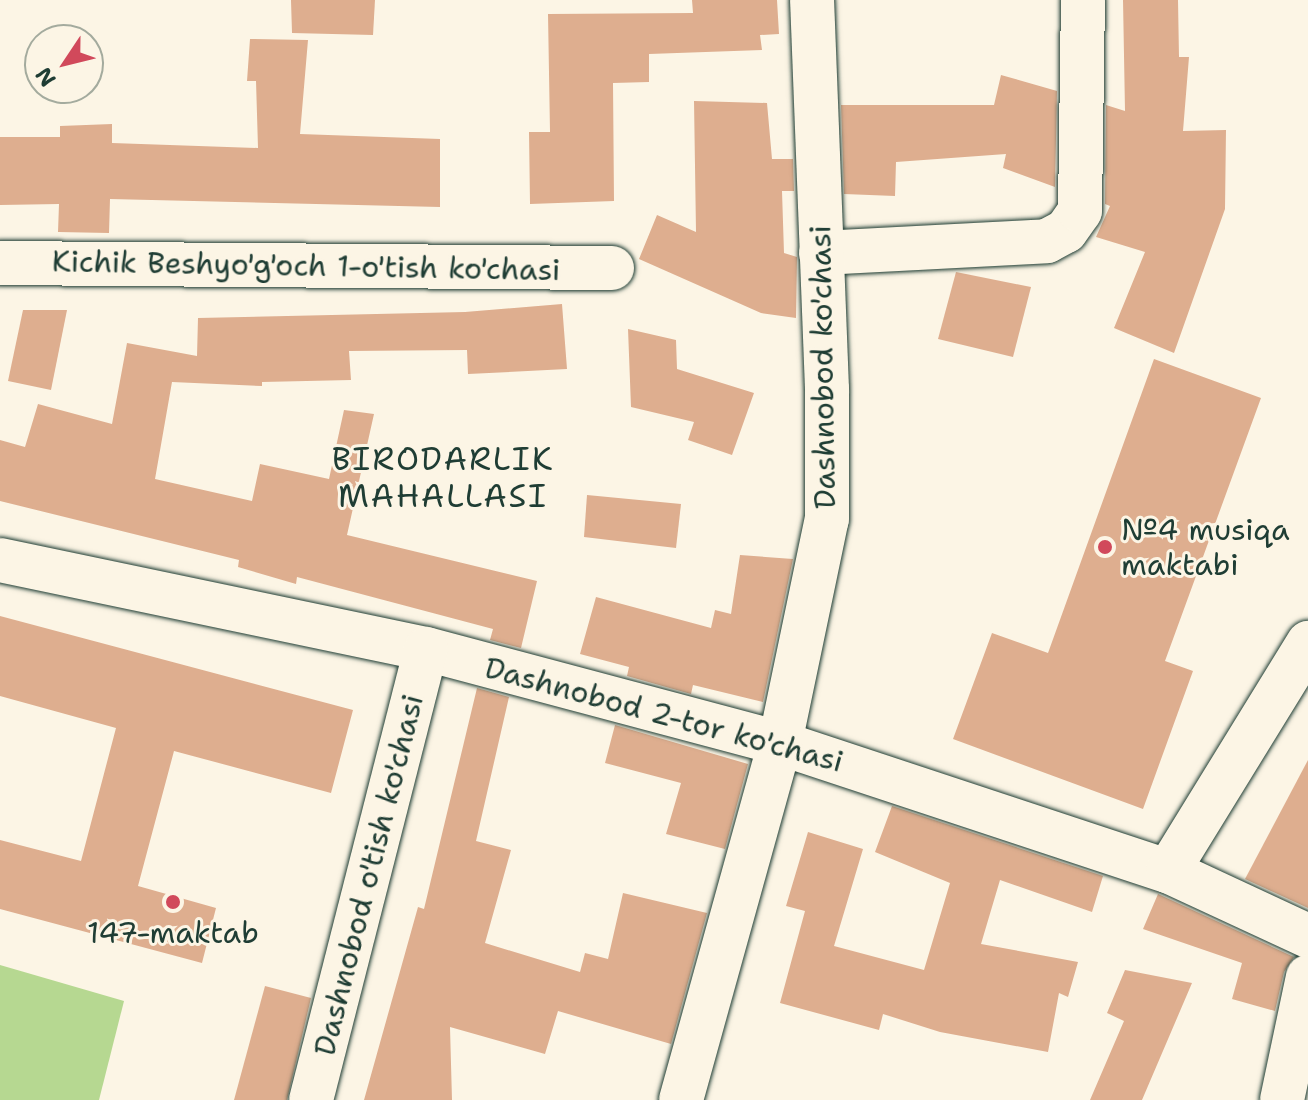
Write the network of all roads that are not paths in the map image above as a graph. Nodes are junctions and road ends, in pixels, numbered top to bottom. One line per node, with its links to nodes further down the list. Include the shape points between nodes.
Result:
1 (812, 0): 3 (street, Dashnobod ko'chasi)
2 (1083, 0): 3 (street, via 1080,211 1066,231 1047,241)
3 (821, 253): 9 (street, Dashnobod ko'chasi, via 827,519)
4 (0, 263): 5 (street, Kichik Beshyo'g'och 1-o'tish ko'chasi)
5 (612, 268)
6 (0, 560): 8 (street, Dashnobod 2-tor ko'chasi)
7 (1308, 643): 10 (street)
8 (426, 649): 9 (street, Dashnobod 2-tor ko'chasi); 13 (street, Dashnobod o'tish ko'chasi)
9 (780, 743): 10 (street, Dashnobod 2-tor ko'chasi); 14 (street, Dashnobod ko'chasi)
10 (1168, 871): 11 (street, Dashnobod 2-tor ko'chasi)
11 (1308, 936)
12 (1308, 977): 15 (street)
13 (311, 1100)
14 (681, 1100)
15 (1282, 1100)

